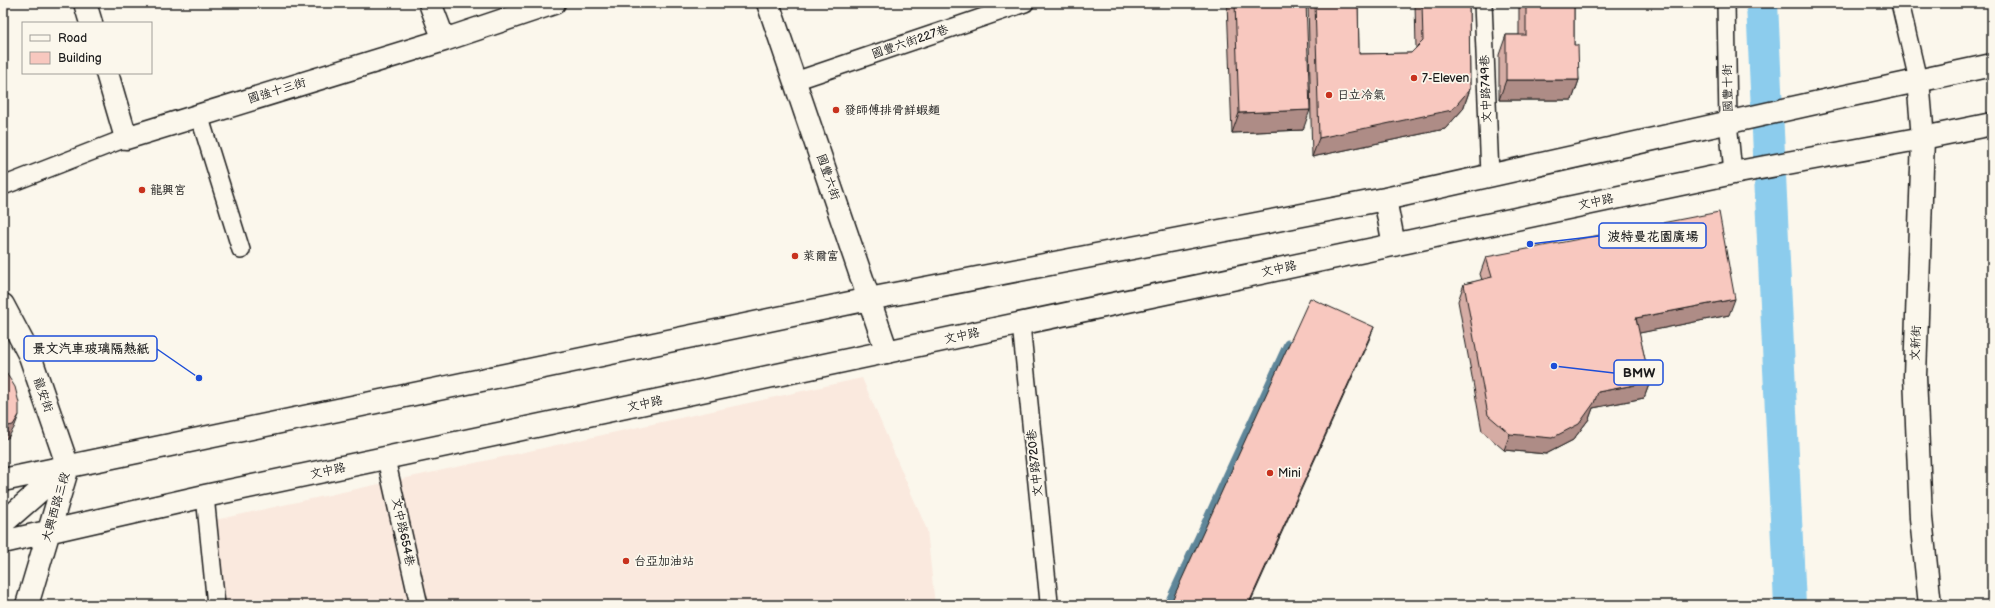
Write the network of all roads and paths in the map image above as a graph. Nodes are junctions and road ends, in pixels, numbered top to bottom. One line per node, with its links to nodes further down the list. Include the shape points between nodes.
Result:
1 (85, 3): 9 (street)
2 (430, 3): 10 (street)
3 (554, 3): 10 (street, 國強十三街)
4 (768, 3): 14 (street, 國豐六街)
5 (1025, 3): 14 (lane, 國豐六街227巷)
6 (1483, 3): 21 (lane, 文中路749巷)
7 (1726, 3): 16 (lane, 國豐十街)
8 (1900, 3): 13 (lane)
9 (91, 22)
10 (444, 40): 15 (street, 國強十三街)
11 (1992, 65): 13 (street)
12 (107, 74): 18 (street)
13 (1918, 80): 16 (street); 19 (street, 文新街)
14 (795, 81): 26 (street, 國豐六街)
15 (199, 115): 18 (street, 國強十三街); 25 (lane)
16 (1730, 122): 20 (lane, 國豐十街); 21 (street)
17 (1992, 124): 19 (street, 文中路)
18 (126, 138): 22 (lane, 國強十三街)
19 (1923, 138): 20 (street, 文中路); 41 (street, 文新街, via 1914,376 1921,518)
20 (1735, 173): 24 (street, 文中路)
21 (1490, 175): 23 (street)
22 (3, 186)
23 (1385, 199): 24 (street); 26 (street)
24 (1394, 245): 28 (street, 文中路)
25 (241, 250)
26 (869, 299): 29 (street, 國豐六街); 31 (street)
27 (3, 305): 31 (street, 龍安街, via 30,356)
28 (1021, 324): 29 (street, 文中路); 38 (lane, 文中路720巷)
29 (888, 352): 30 (street, 文中路)
30 (386, 459): 33 (street, 文中路); 40 (lane, 文中路654巷)
31 (68, 467): 32 (street); 34 (street, 大興西路三段); 35 (street, 大興西路三段)
32 (3, 480)
33 (205, 496): 35 (street, 文中路); 39 (lane)
34 (3, 523)
35 (48, 533): 36 (street, 文中路); 37 (street, 大興西路三段)
36 (3, 542)
37 (33, 599)
38 (1049, 602)
39 (216, 605)
40 (419, 605)
41 (1930, 605)

